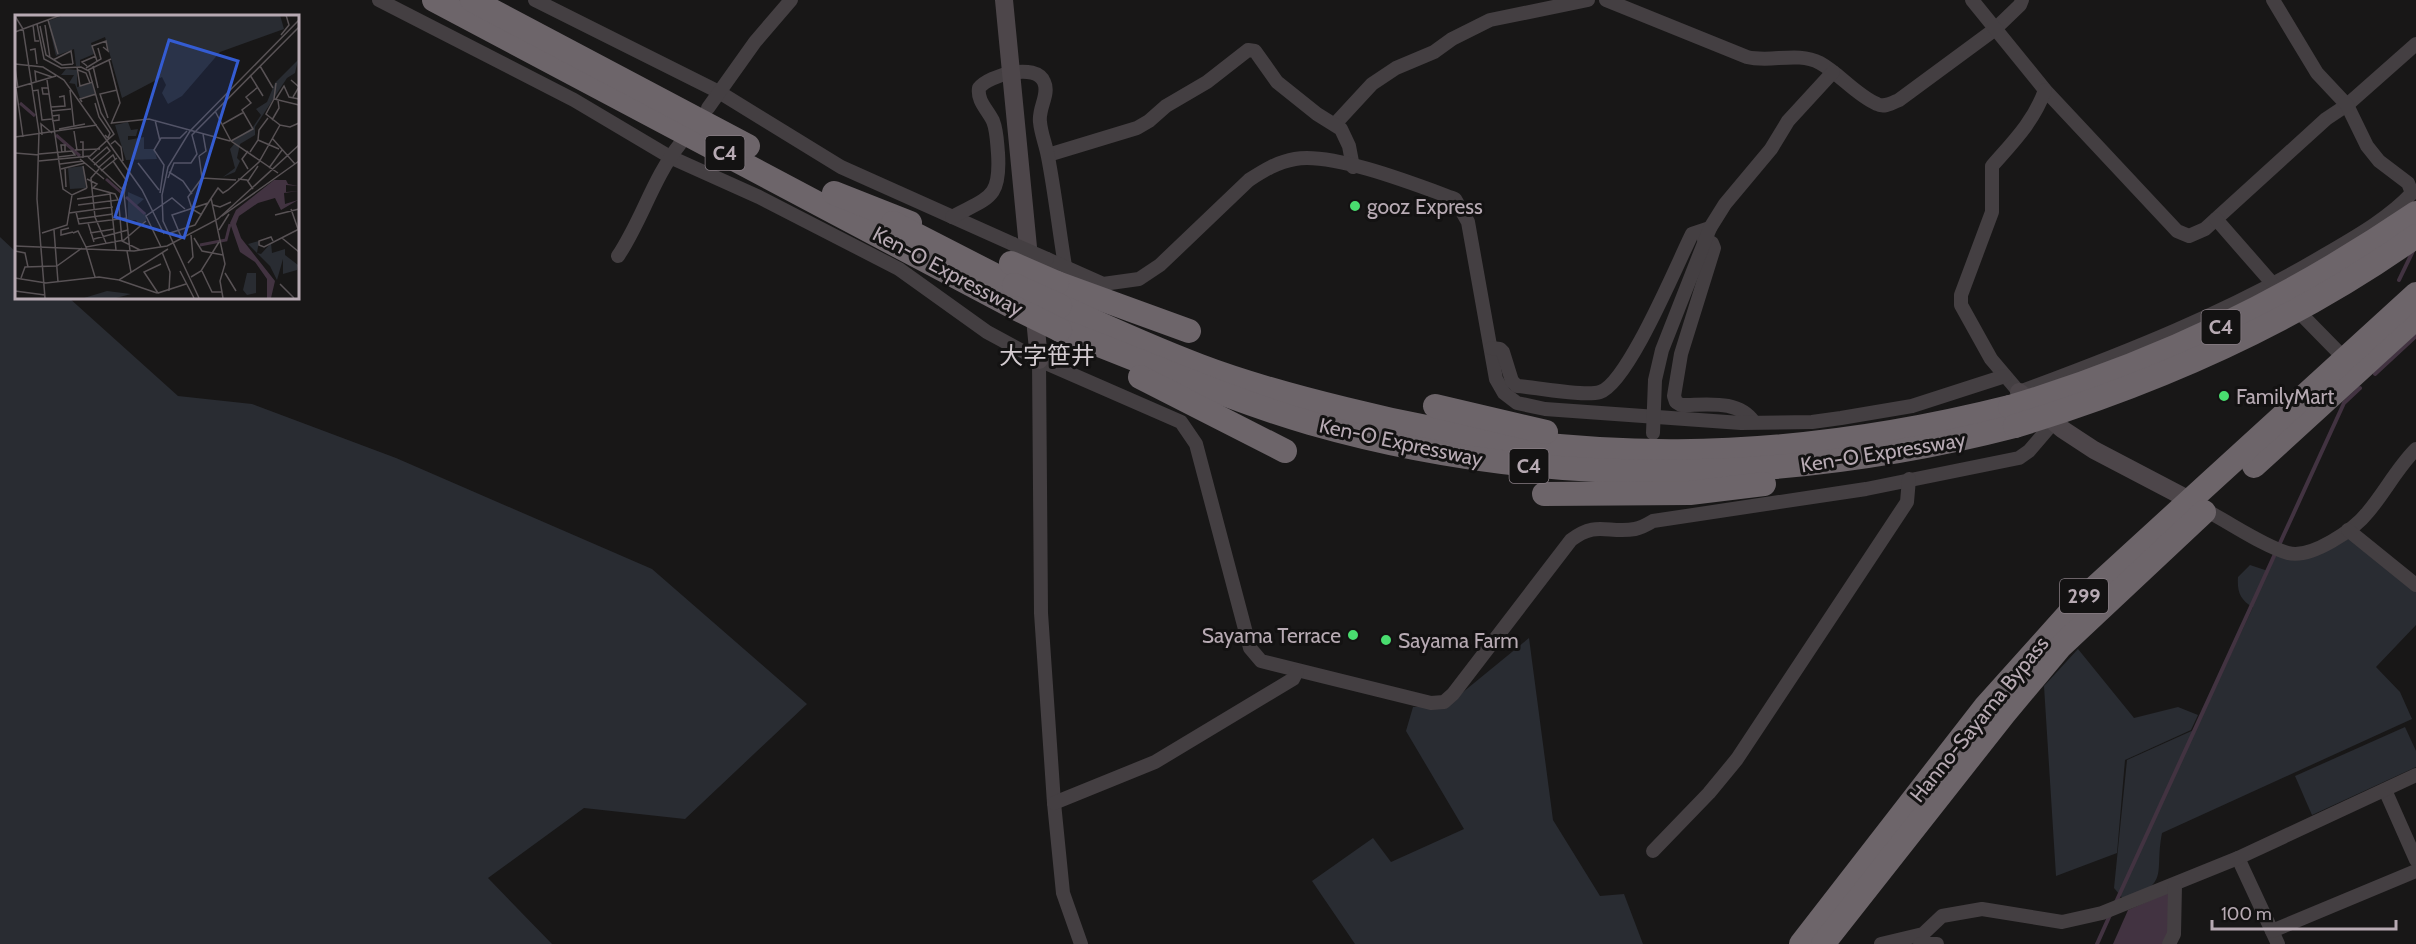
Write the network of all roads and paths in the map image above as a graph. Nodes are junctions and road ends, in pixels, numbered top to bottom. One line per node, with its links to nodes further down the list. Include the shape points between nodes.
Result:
1 (379, 0): 23 (street, via 574,100)
2 (434, 0): 31 (highway, Ken-O Expressway / C4)
3 (472, 0): 31 (highway, Ken-O Expressway / C4, via 834,194)
4 (535, 0): 17 (street)
5 (791, 0): 17 (street)
6 (1004, 0): 15 (street)
7 (1588, 0): 20 (street, via 1515,13 1480,25 1372,84)
8 (1606, 0): 14 (street, via 1739,54 1756,59 1803,57)
9 (1972, 0): 12 (street)
10 (2022, 0): 12 (street)
11 (2273, 0): 18 (street, via 2318,73)
12 (1994, 30): 14 (street, via 1888,105 1878,105); 16 (street)
13 (2416, 44): 18 (street)
14 (1833, 72): 28 (street, via 1788,121)
15 (1012, 73): 22 (street, via 1031,72 1041,76 1045,83 1040,121); 26 (street, via 984,81 979,87 978,95 996,132 1000,177 997,188); 40 (street)
16 (2045, 90): 27 (street, via 2177,231 2189,236); 41 (street, via 2037,112 1992,165 1992,212 1961,295 1961,305)
17 (719, 92): 19 (street); 26 (street, via 831,162)
18 (2347, 105): 27 (street, via 2326,119); 33 (street, via 2367,146 2379,161 2408,183 2412,193 2352,239)
19 (708, 108)
20 (1335, 124): 22 (street, via 1277,82 1255,51 1248,50 1143,124); 24 (street, via 1349,147)
21 (680, 144): 23 (street)
22 (1048, 155): 32 (street)
23 (670, 157): 30 (street); 40 (street, via 759,197 899,269 987,332)
24 (1353, 167): 32 (street, via 1326,158 1296,159 1262,171 1160,265 1139,279); 38 (street, via 1455,199 1468,222)
25 (2416, 213): 43 (highway, Ken-O Expressway / C4, bridge, via 2334,268 2223,326 2106,376)
26 (952, 217): 31 (street)
27 (2216, 219): 33 (street)
28 (1707, 234): 38 (street, via 1692,234 1634,354 1610,388 1594,393 1517,386 1503,352); 44 (street, via 1662,350); 45 (street, via 1714,248 1681,354 1674,396 1681,405 1734,406 1747,413)
29 (2416, 236): 43 (highway, Ken-O Expressway / C4, bridge, via 2301,308 2241,339 2112,394)
30 (618, 256)
31 (1013, 275): 32 (highway, Ken-O Expressway / C4, bridge); 32 (street, bridge, via 1047,259); 36 (highway, Ken-O Expressway / C4, bridge)
32 (1061, 285): 37 (highway); 50 (highway, Ken-O Expressway / C4, via 1201,367 1315,402 1424,428 1534,446 1667,452)
33 (2273, 285): 39 (street); 43 (street)
34 (2416, 294): 39 (highway, Hanno-Sayama Bypass / 299)
35 (2416, 318): 55 (highway, Hanno-Sayama Bypass / 299)
36 (1060, 330): 48 (highway, Ken-O Expressway / C4, via 1207,389 1310,423 1422,450 1522,465 1590,470 1736,471 1846,460); 51 (highway, via 1118,365)
37 (1189, 331)
38 (1491, 348): 44 (street, via 1496,379 1516,403 1572,411)
39 (2345, 359): 55 (highway, Hanno-Sayama Bypass / 299)
40 (1039, 360): 59 (street, via 1181,422 1196,444 1250,648 1261,660); 62 (street, via 1041,613)
41 (2005, 376): 43 (street); 45 (street, via 1912,406 1812,422)
42 (1435, 406): 50 (highway, via 1582,438)
43 (2015, 408): 46 (street); 48 (highway, Ken-O Expressway / C4); 50 (highway, Ken-O Expressway / C4, via 1858,438)
44 (1652, 415): 45 (street); 47 (street)
45 (1754, 423)
46 (2053, 423): 52 (street, via 2019,458); 55 (street, via 2094,450)
47 (1653, 433)
48 (1971, 438): 53 (highway, via 1866,466 1768,484 1690,493)
49 (2416, 449): 57 (street, via 2367,514)
50 (1745, 450)
51 (1285, 451)
52 (1909, 479): 56 (street); 63 (street, via 1907,502 1737,759)
53 (1544, 494)
54 (1653, 505): 56 (street)
55 (2199, 505): 57 (street, via 2286,552 2313,550); 70 (highway, Hanno-Sayama Bypass / 299, via 2081,600 2030,654); 71 (highway, Hanno-Sayama Bypass / 299, via 2060,647)
56 (1653, 521): 59 (street, via 1635,529 1584,530 1571,540 1444,702 1431,703)
57 (2348, 530): 58 (street)
58 (2416, 585)
59 (1297, 671): 62 (street, via 1293,679 1155,762)
60 (2416, 775): 61 (street)
61 (2385, 789): 64 (street); 65 (street)
62 (1053, 804): 69 (street, via 1063,893)
63 (1653, 851)
64 (2238, 858): 67 (street); 68 (street)
65 (2416, 860)
66 (2416, 871): 68 (street)
67 (2175, 885): 72 (street, via 2105,912 2062,922 1982,909 1942,916 1923,934); 73 (street, via 2174,934)
68 (2275, 937)
69 (1081, 944)
70 (1801, 944)
71 (1823, 944)
72 (1881, 944)
73 (2169, 944)

